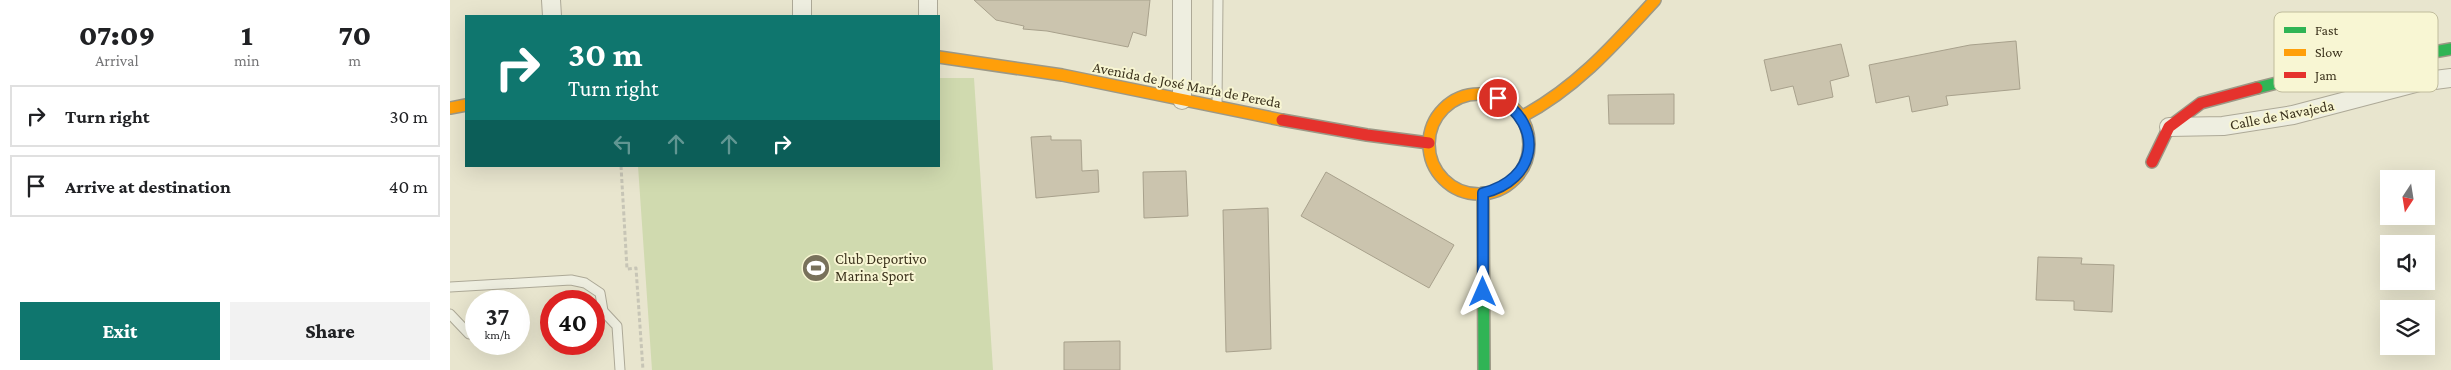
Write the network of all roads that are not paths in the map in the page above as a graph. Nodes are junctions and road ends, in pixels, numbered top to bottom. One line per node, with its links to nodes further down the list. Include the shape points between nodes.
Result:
1 (551, 0): 7 (street)
2 (802, 0): 8 (street)
3 (928, 0): 9 (street)
4 (1182, 0): 17 (street)
5 (1218, 0): 19 (lane)
6 (1655, 0): 21 (street, via 1584,75 1541,108)
7 (552, 15)
8 (802, 15)
9 (928, 15)
10 (2451, 49): 11 (street)
11 (2438, 51)
12 (940, 57): 17 (street, Avenida de José María de Pereda, via 1036,71)
13 (2451, 78): 14 (street, Calle de Navajeda)
14 (2438, 80)
15 (2274, 84): 22 (street, via 2201,103)
16 (2381, 92): 22 (street, Calle de Navajeda, via 2292,115 2223,126)
17 (1182, 100): 19 (street, Avenida de José María de Pereda)
18 (465, 105): 20 (street)
19 (1217, 107): 23 (street, Avenida de José María de Pereda)
20 (450, 108)
21 (1522, 117): 23 (street, via 1498,98 1466,95 1440,113 1432,127); 25 (street, via 1528,133 1529,150 1524,166 1514,180 1500,189)
22 (2169, 127): 24 (street)
23 (1429, 143): 25 (street, via 1439,173 1450,184 1466,192)
24 (2152, 162)
25 (1483, 193): 30 (street)
26 (450, 287): 29 (lane, via 571,280 585,283 600,294 603,311 617,326)
27 (450, 314): 28 (lane)
28 (465, 330)
29 (620, 370)
30 (1484, 370)

